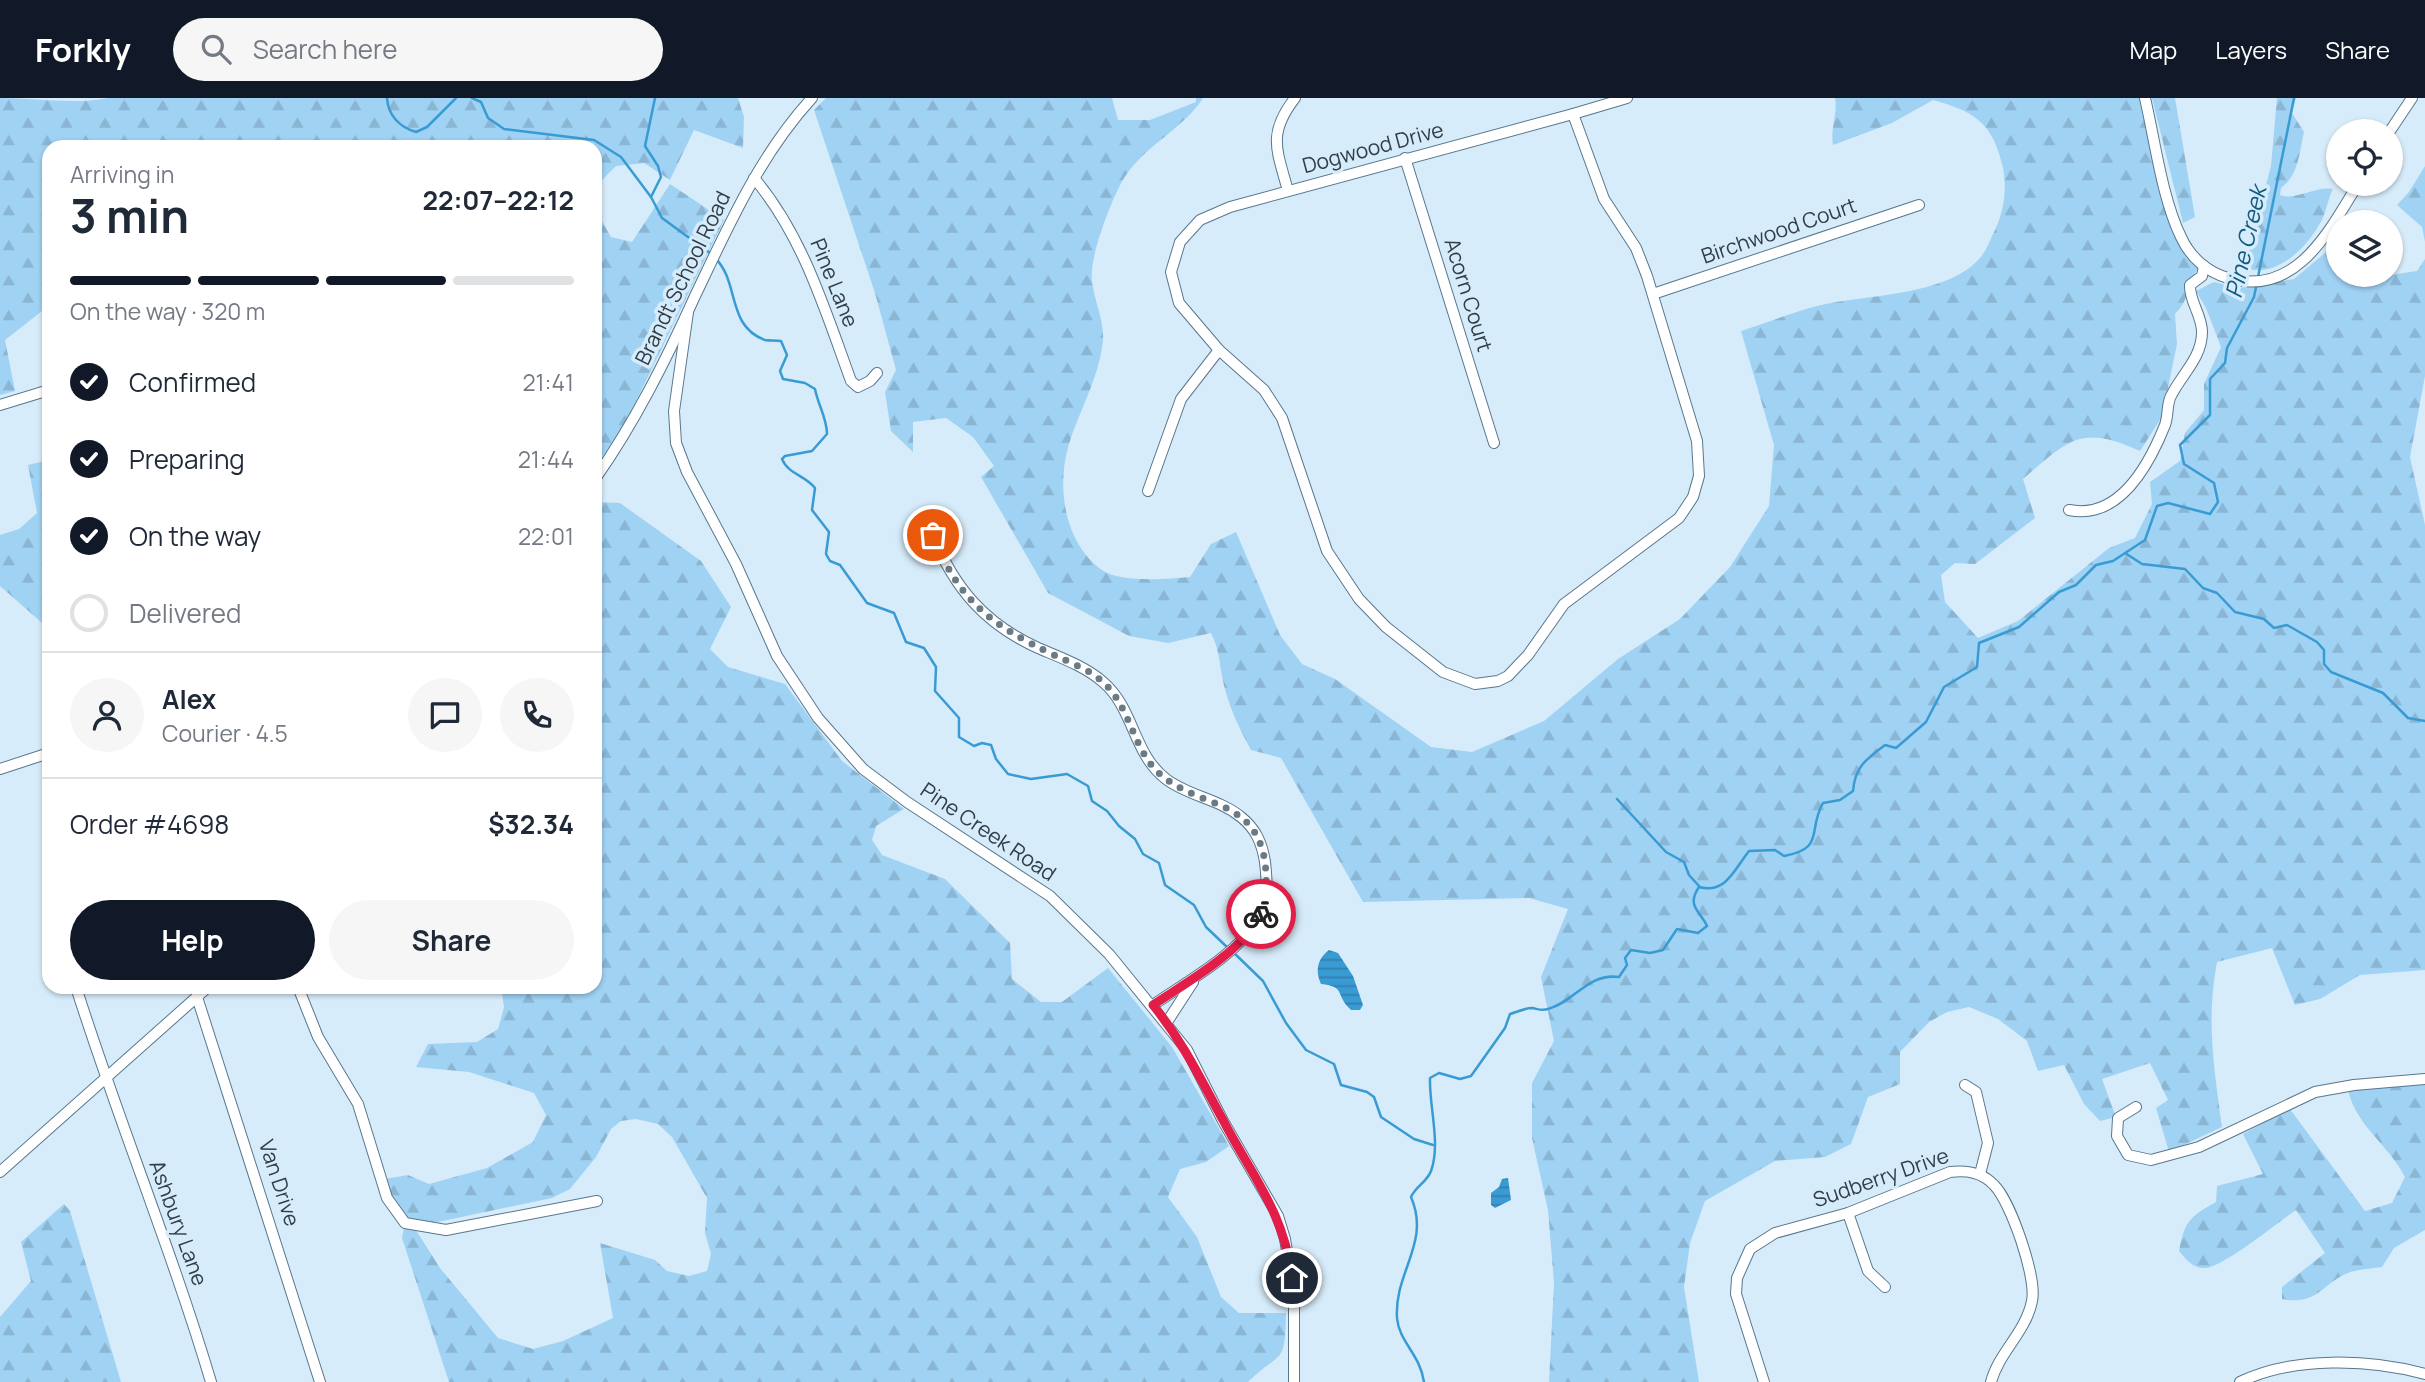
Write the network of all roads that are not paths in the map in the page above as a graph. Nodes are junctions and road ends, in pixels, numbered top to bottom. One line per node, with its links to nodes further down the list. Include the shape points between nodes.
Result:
1 (811, 98): 9 (street, Brandt School Road)
2 (1295, 98): 10 (street, via 1275,136)
3 (1627, 98): 6 (street)
4 (2145, 98): 13 (street, via 2176,225 2186,246)
5 (2412, 98): 7 (street)
6 (1573, 114): 8 (street, Dogwood Drive); 14 (street, Dogwood Drive, via 1595,181 1636,248)
7 (2398, 119)
8 (1405, 158): 10 (street, Dogwood Drive); 20 (street, Acorn Court)
9 (754, 178): 15 (street, Brandt School Road); 17 (street, Pine Lane, via 779,208 795,238 851,381 858,387)
10 (1288, 191): 16 (street, Dogwood Drive, via 1214,214 1194,225 1180,242 1171,272 1174,289 1189,317)
11 (2350, 196): 13 (street, via 2311,254 2290,271 2255,281 2224,277)
12 (1919, 205): 14 (street, Birchwood Court)
13 (2204, 266): 23 (street, via 2202,276 2190,285 2201,323 2199,351 2172,393 2169,412 2142,470 2118,499 2099,511)
14 (1653, 294): 16 (street, Dogwood Drive, via 1698,448 1700,467 1693,497 1679,518 1563,604 1516,670 1488,684 1458,680 1443,672 1386,627 1345,583 1320,533 1282,418 1264,390)
15 (688, 312): 21 (street, Brandt School Road, via 624,437); 32 (street, Pine Creek Road, via 674,411 680,458 708,506 789,677 863,769 1050,896)
16 (1219, 350): 22 (street, via 1181,399)
17 (877, 373)
18 (42, 392): 19 (street)
19 (0, 405)
20 (1494, 443)
21 (602, 469)
22 (1148, 491)
23 (2069, 510)
24 (933, 535): 27 (street, via 948,569 975,607 1011,634 1104,682 1158,773 1231,810 1257,834 1264,854 1266,890 1259,918)
25 (42, 755): 26 (street)
26 (0, 769)
27 (1193, 982): 32 (street); 33 (street)
28 (78, 994): 35 (street, Ashbury Lane)
29 (200, 994): 31 (street)
30 (301, 994): 40 (street, via 318,1037 358,1104 387,1198 405,1223 446,1230)
31 (197, 997): 35 (street); 45 (street, Van Drive)
32 (1153, 1005): 33 (street, Pine Creek Road)
33 (1167, 1022): 46 (street, Pine Creek Road, via 1188,1050 1278,1216 1294,1293)
34 (2425, 1079): 37 (street, via 2315,1092 2199,1147 2151,1160 2128,1155 2117,1136 2119,1118)
35 (105, 1080): 38 (street); 44 (street, Ashbury Lane, via 173,1262)
36 (1965, 1084): 39 (street, via 1976,1092 1988,1143)
37 (2136, 1107)
38 (0, 1172)
39 (1980, 1174): 41 (street, Sudberry Drive, via 1950,1172); 48 (street, Sudberry Drive, via 2005,1200 2027,1263 2033,1298 2024,1324)
40 (597, 1201)
41 (1847, 1213): 42 (street, via 1868,1271); 47 (street, Sudberry Drive, via 1775,1233 1750,1250 1743,1262 1736,1294)
42 (1885, 1287)
43 (2425, 1374): 49 (street, via 2373,1362 2331,1363)
44 (211, 1382)
45 (320, 1382)
46 (1294, 1382)
47 (1764, 1382)
48 (1991, 1382)
49 (2241, 1382)

